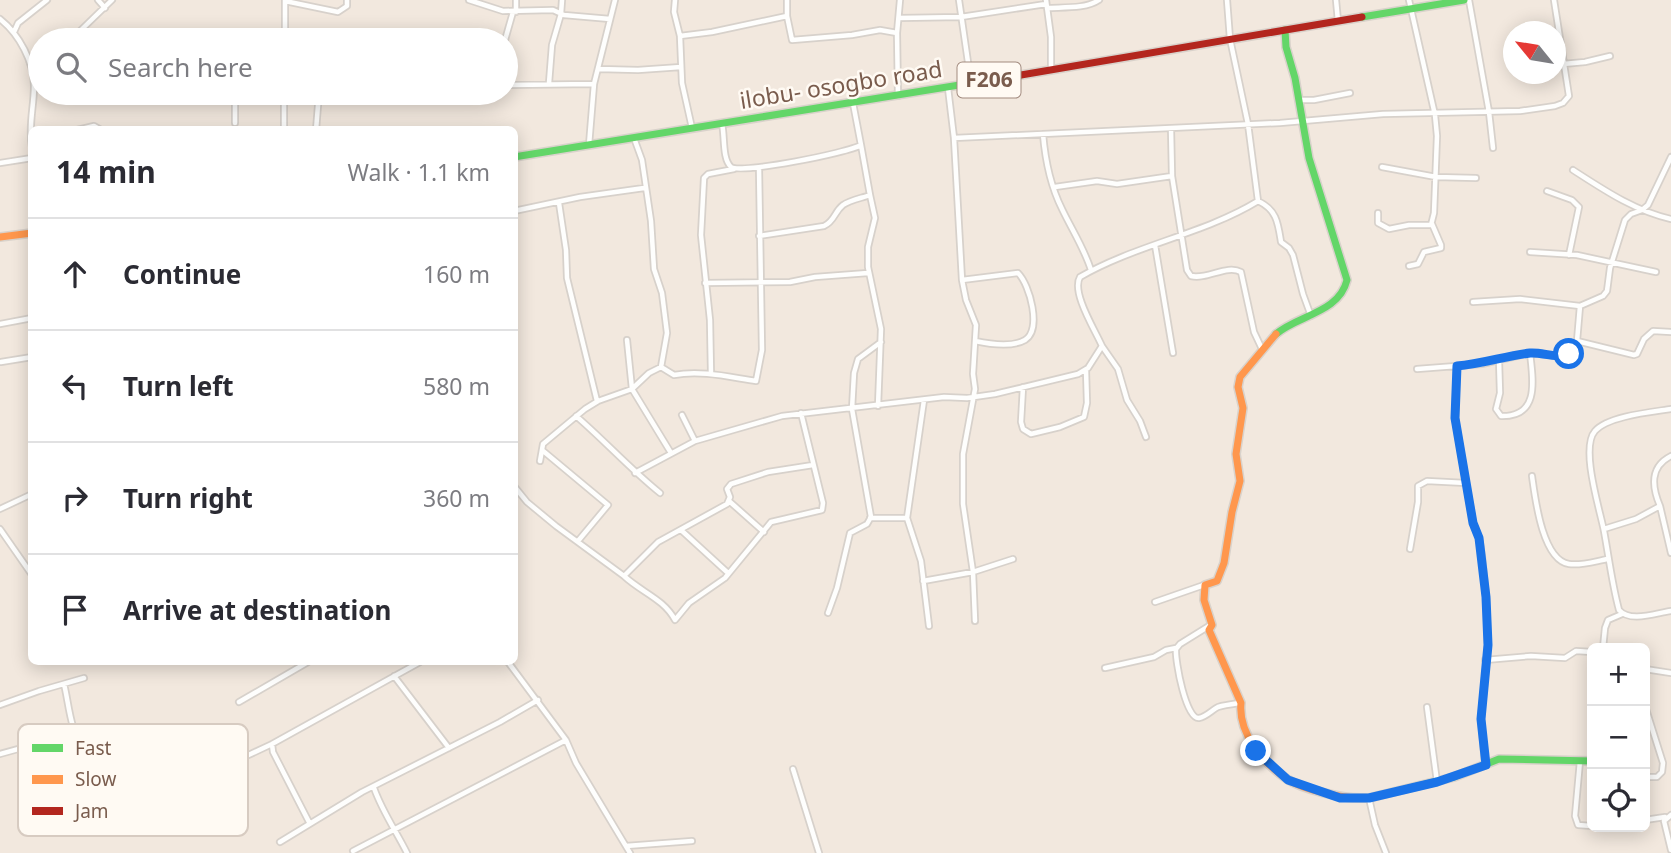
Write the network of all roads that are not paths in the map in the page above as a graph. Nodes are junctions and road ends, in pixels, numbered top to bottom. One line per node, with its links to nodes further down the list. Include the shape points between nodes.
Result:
1 (47, 0): 36 (street)
2 (98, 0): 21 (street)
3 (112, 0): 21 (street)
4 (347, 0): 19 (street, via 347,6 338,12)
5 (469, 0): 23 (street)
6 (516, 0): 23 (street)
7 (562, 0): 24 (street)
8 (615, 0): 29 (street)
9 (675, 0): 38 (street)
10 (787, 0): 25 (street)
11 (900, 0): 26 (street)
12 (960, 0): 27 (street)
13 (1099, 0): 20 (street, via 1078,6)
14 (1227, 0): 39 (street)
15 (1336, 0): 31 (street)
16 (1409, 0): 22 (street)
17 (1466, 0): 22 (street, ilobu- osogbo road / F206); 60 (street)
18 (1554, 0): 30 (street)
19 (285, 1): 33 (street)
20 (1046, 4): 27 (street); 45 (street)
21 (105, 8): 32 (street)
22 (1412, 9): 31 (street, ilobu- osogbo road / F206); 61 (street)
23 (514, 12): 24 (street); 34 (street)
24 (561, 14): 29 (street); 47 (street)
25 (787, 16): 37 (street, via 794,41 880,30); 38 (street)
26 (899, 18): 27 (street); 37 (street)
27 (961, 18): 48 (street)
28 (0, 19): 36 (street)
29 (610, 19): 44 (street)
30 (1557, 21)
31 (1338, 22): 35 (street, ilobu- osogbo road / F206)
32 (86, 28)
33 (285, 28)
34 (509, 28)
35 (1285, 30): 39 (street, ilobu- osogbo road / F206); 54 (street)
36 (14, 32): 41 (street)
37 (897, 33): 53 (street)
38 (680, 36): 43 (street)
39 (1230, 39): 45 (street, ilobu- osogbo road / F206); 65 (street)
40 (1610, 55): 42 (street)
41 (28, 61)
42 (1566, 64)
43 (681, 66): 44 (street); 69 (street)
44 (599, 69): 50 (street)
45 (1051, 70): 48 (street, ilobu- osogbo road / F206)
46 (1566, 80): 60 (street, via 1569,96 1563,103)
47 (549, 83): 49 (street); 50 (street)
48 (971, 83): 51 (street, ilobu- osogbo road / F206)
49 (518, 84)
50 (594, 84): 74 (street)
51 (948, 87): 53 (street, ilobu- osogbo road / F206); 73 (street)
52 (1350, 93): 54 (street)
53 (898, 96): 55 (street, ilobu- osogbo road / F206)
54 (1300, 100): 62 (street)
55 (853, 103): 64 (street, ilobu- osogbo road / F206); 75 (street)
56 (32, 105): 66 (street)
57 (235, 105): 63 (street)
58 (284, 105): 67 (street)
59 (318, 105): 68 (street)
60 (1489, 112): 61 (street); 76 (street)
61 (1434, 115): 62 (street); 86 (street)
62 (1302, 121): 65 (street); 116 (street, via 1347,280 1339,296)
63 (235, 124)
64 (721, 124): 69 (street, ilobu- osogbo road / F206); 83 (street, via 726,157)
65 (1248, 124): 70 (street); 92 (street)
66 (29, 126)
67 (284, 126)
68 (316, 126)
69 (692, 128): 72 (street, ilobu- osogbo road / F206)
70 (1171, 128): 71 (street); 85 (street)
71 (1043, 134): 73 (street); 88 (street)
72 (634, 138): 74 (street, ilobu- osogbo road / F206); 89 (street)
73 (954, 138): 111 (street)
74 (589, 145): 77 (street, ilobu- osogbo road / F206)
75 (861, 145): 82 (street); 91 (street)
76 (1493, 148)
77 (518, 156)
78 (1671, 158): 95 (street)
79 (28, 159): 80 (street)
80 (0, 163)
81 (1382, 167): 86 (street)
82 (759, 168): 83 (street); 101 (street)
83 (734, 169): 113 (street, via 704,178 701,235)
84 (1573, 170): 95 (street)
85 (1172, 176): 88 (street); 100 (street)
86 (1437, 177): 87 (street); 98 (street)
87 (1476, 178)
88 (1055, 187): 108 (street)
89 (645, 188): 93 (street); 132 (street, via 667,333)
90 (1547, 191): 105 (street, via 1579,207)
91 (870, 195): 101 (street, via 846,203 824,226); 110 (street, via 875,218)
92 (1258, 201): 100 (street); 116 (street, via 1276,216)
93 (559, 203): 94 (street); 140 (street, via 567,278)
94 (518, 210)
95 (1642, 210): 97 (street); 106 (street, via 1625,220)
96 (1378, 213): 98 (street, via 1378,223 1389,229)
97 (1671, 219)
98 (1432, 224): 107 (street, via 1441,247 1422,253 1418,264)
99 (28, 234): 102 (street)
100 (1181, 235): 103 (street); 125 (street, via 1191,276 1234,269 1241,272)
101 (760, 236): 112 (street)
102 (0, 237)
103 (1155, 245): 108 (street); 126 (street)
104 (1530, 252): 105 (street)
105 (1569, 254): 106 (street)
106 (1611, 263): 109 (street); 115 (street, via 1607,290)
107 (1409, 266)
108 (1091, 271): 124 (street, via 1080,277 1077,286)
109 (1656, 272)
110 (868, 273): 112 (street); 123 (street)
111 (962, 280): 121 (street, via 976,325); 121 (street, via 1018,273 1030,295 1033,319 1028,339 993,345)
112 (761, 282): 113 (street); 135 (street, via 762,350 756,381)
113 (705, 283): 135 (street)
114 (1473, 302): 115 (street, via 1520,299)
115 (1580, 306): 122 (street)
116 (1311, 317): 125 (street, via 1282,329)
117 (28, 319): 118 (street)
118 (0, 324)
119 (1671, 332): 122 (street, via 1653,331 1634,355)
120 (627, 340): 137 (street)
121 (975, 341): 138 (street)
122 (1577, 341): 127 (street, via 1564,356)
123 (881, 342): 141 (street); 142 (street, via 856,364)
124 (1102, 346): 134 (street); 147 (street, via 1118,369)
125 (1262, 349): 179 (street, via 1239,382 1243,408 1236,454 1240,481 1224,563 1217,581)
126 (1173, 353)
127 (1530, 353): 129 (street); 129 (street, via 1532,397 1525,409 1510,416 1496,409)
128 (28, 358): 130 (street)
129 (1499, 360): 131 (street)
130 (1, 362)
131 (1457, 366): 133 (street); 156 (street, via 1455,418)
132 (661, 367): 135 (street, via 674,375); 137 (street)
133 (1417, 369)
134 (1086, 370): 136 (street); 136 (street, via 1084,417 1041,432 1031,434 1023,429)
135 (711, 374)
136 (1023, 387): 138 (street)
137 (632, 389): 140 (street); 150 (street)
138 (973, 396): 139 (street); 175 (street, via 963,454 963,505)
139 (924, 400): 141 (street); 163 (street)
140 (597, 401): 146 (street)
141 (878, 406): 142 (street)
142 (852, 409): 144 (street); 164 (street)
143 (1671, 409): 166 (street, via 1635,415 1593,433 1591,464)
144 (801, 413): 148 (street); 153 (street)
145 (682, 415): 148 (street)
146 (576, 416): 149 (street, via 543,444); 154 (street)
147 (1146, 437)
148 (695, 441): 150 (street)
149 (542, 450): 152 (street); 169 (street, via 608,505)
150 (671, 453): 154 (street)
151 (1671, 456): 161 (street, via 1660,463 1653,477)
152 (540, 461)
153 (813, 465): 160 (street, via 741,480 727,487); 168 (street, via 822,510 782,518)
154 (635, 473): 158 (street)
155 (1532, 476): 173 (street, via 1541,528 1561,561)
156 (1466, 483): 170 (street, via 1427,481 1418,486); 190 (street, via 1485,576)
157 (518, 491): 169 (street)
158 (660, 493)
159 (28, 496): 162 (street)
160 (729, 501): 167 (street); 168 (street)
161 (1660, 506): 166 (street); 171 (street)
162 (0, 509)
163 (907, 518): 164 (street); 178 (street)
164 (870, 519): 182 (street, via 850,533)
165 (0, 529): 174 (street)
166 (1604, 529): 173 (street)
167 (681, 530): 176 (street); 177 (street, via 659,542)
168 (764, 531): 176 (street)
169 (578, 541): 177 (street)
170 (1410, 549)
171 (1671, 553)
172 (1013, 559): 175 (street)
173 (1608, 559): 183 (street)
174 (28, 568)
175 (973, 572): 178 (street); 184 (street)
176 (728, 573): 177 (street, via 675,620 648,591)
177 (624, 576)
178 (923, 581): 186 (street)
179 (1205, 585): 180 (street); 185 (street, via 1204,600)
180 (1155, 602)
181 (1671, 611): 183 (street, via 1631,617)
182 (828, 613)
183 (1622, 614): 187 (street, via 1608,620)
184 (975, 621)
185 (1212, 625): 188 (street); 202 (street, via 1209,630)
186 (929, 626)
187 (1604, 643)
188 (1177, 648): 194 (street); 202 (street, via 1184,700 1192,715 1200,718)
189 (1587, 652): 190 (street, via 1576,651 1565,658)
190 (1485, 660): 215 (street, via 1481,719)
191 (303, 665): 201 (street)
192 (414, 665): 197 (street)
193 (510, 665): 200 (street)
194 (1105, 668)
195 (1650, 670): 196 (street)
196 (1671, 673)
197 (394, 676): 208 (street); 209 (street)
198 (84, 678): 199 (street)
199 (64, 684): 203 (street); 206 (street)
200 (538, 700): 207 (street); 209 (street)
201 (239, 702)
202 (1241, 703): 220 (street, via 1240,714 1252,746 1281,775 1340,798)
203 (0, 705)
204 (1427, 707): 218 (street)
205 (1650, 722): 217 (street, via 1663,762 1662,772)
206 (73, 724)
207 (566, 740): 225 (street); 228 (street)
208 (272, 744): 212 (street); 223 (street)
209 (449, 748): 219 (street)
210 (18, 749): 211 (street)
211 (0, 754)
212 (248, 755)
213 (1580, 761): 214 (street); 215 (street, via 1509,758); 224 (street, via 1575,816 1578,825)
214 (1587, 761)
215 (1486, 765): 218 (street)
216 (793, 769): 233 (street)
217 (1650, 777)
218 (1437, 782): 220 (street)
219 (374, 788): 223 (street); 225 (street)
220 (1369, 798): 234 (street)
221 (1669, 816): 222 (street); 229 (street, via 1665,824)
222 (1650, 819)
223 (309, 822): 227 (street)
224 (1587, 826)
225 (395, 829): 230 (street); 231 (street)
226 (692, 841): 228 (street)
227 (280, 842)
228 (625, 846): 232 (street)
229 (1671, 850)
230 (354, 851)
231 (407, 853)
232 (630, 853)
233 (819, 853)
234 (1386, 853)

